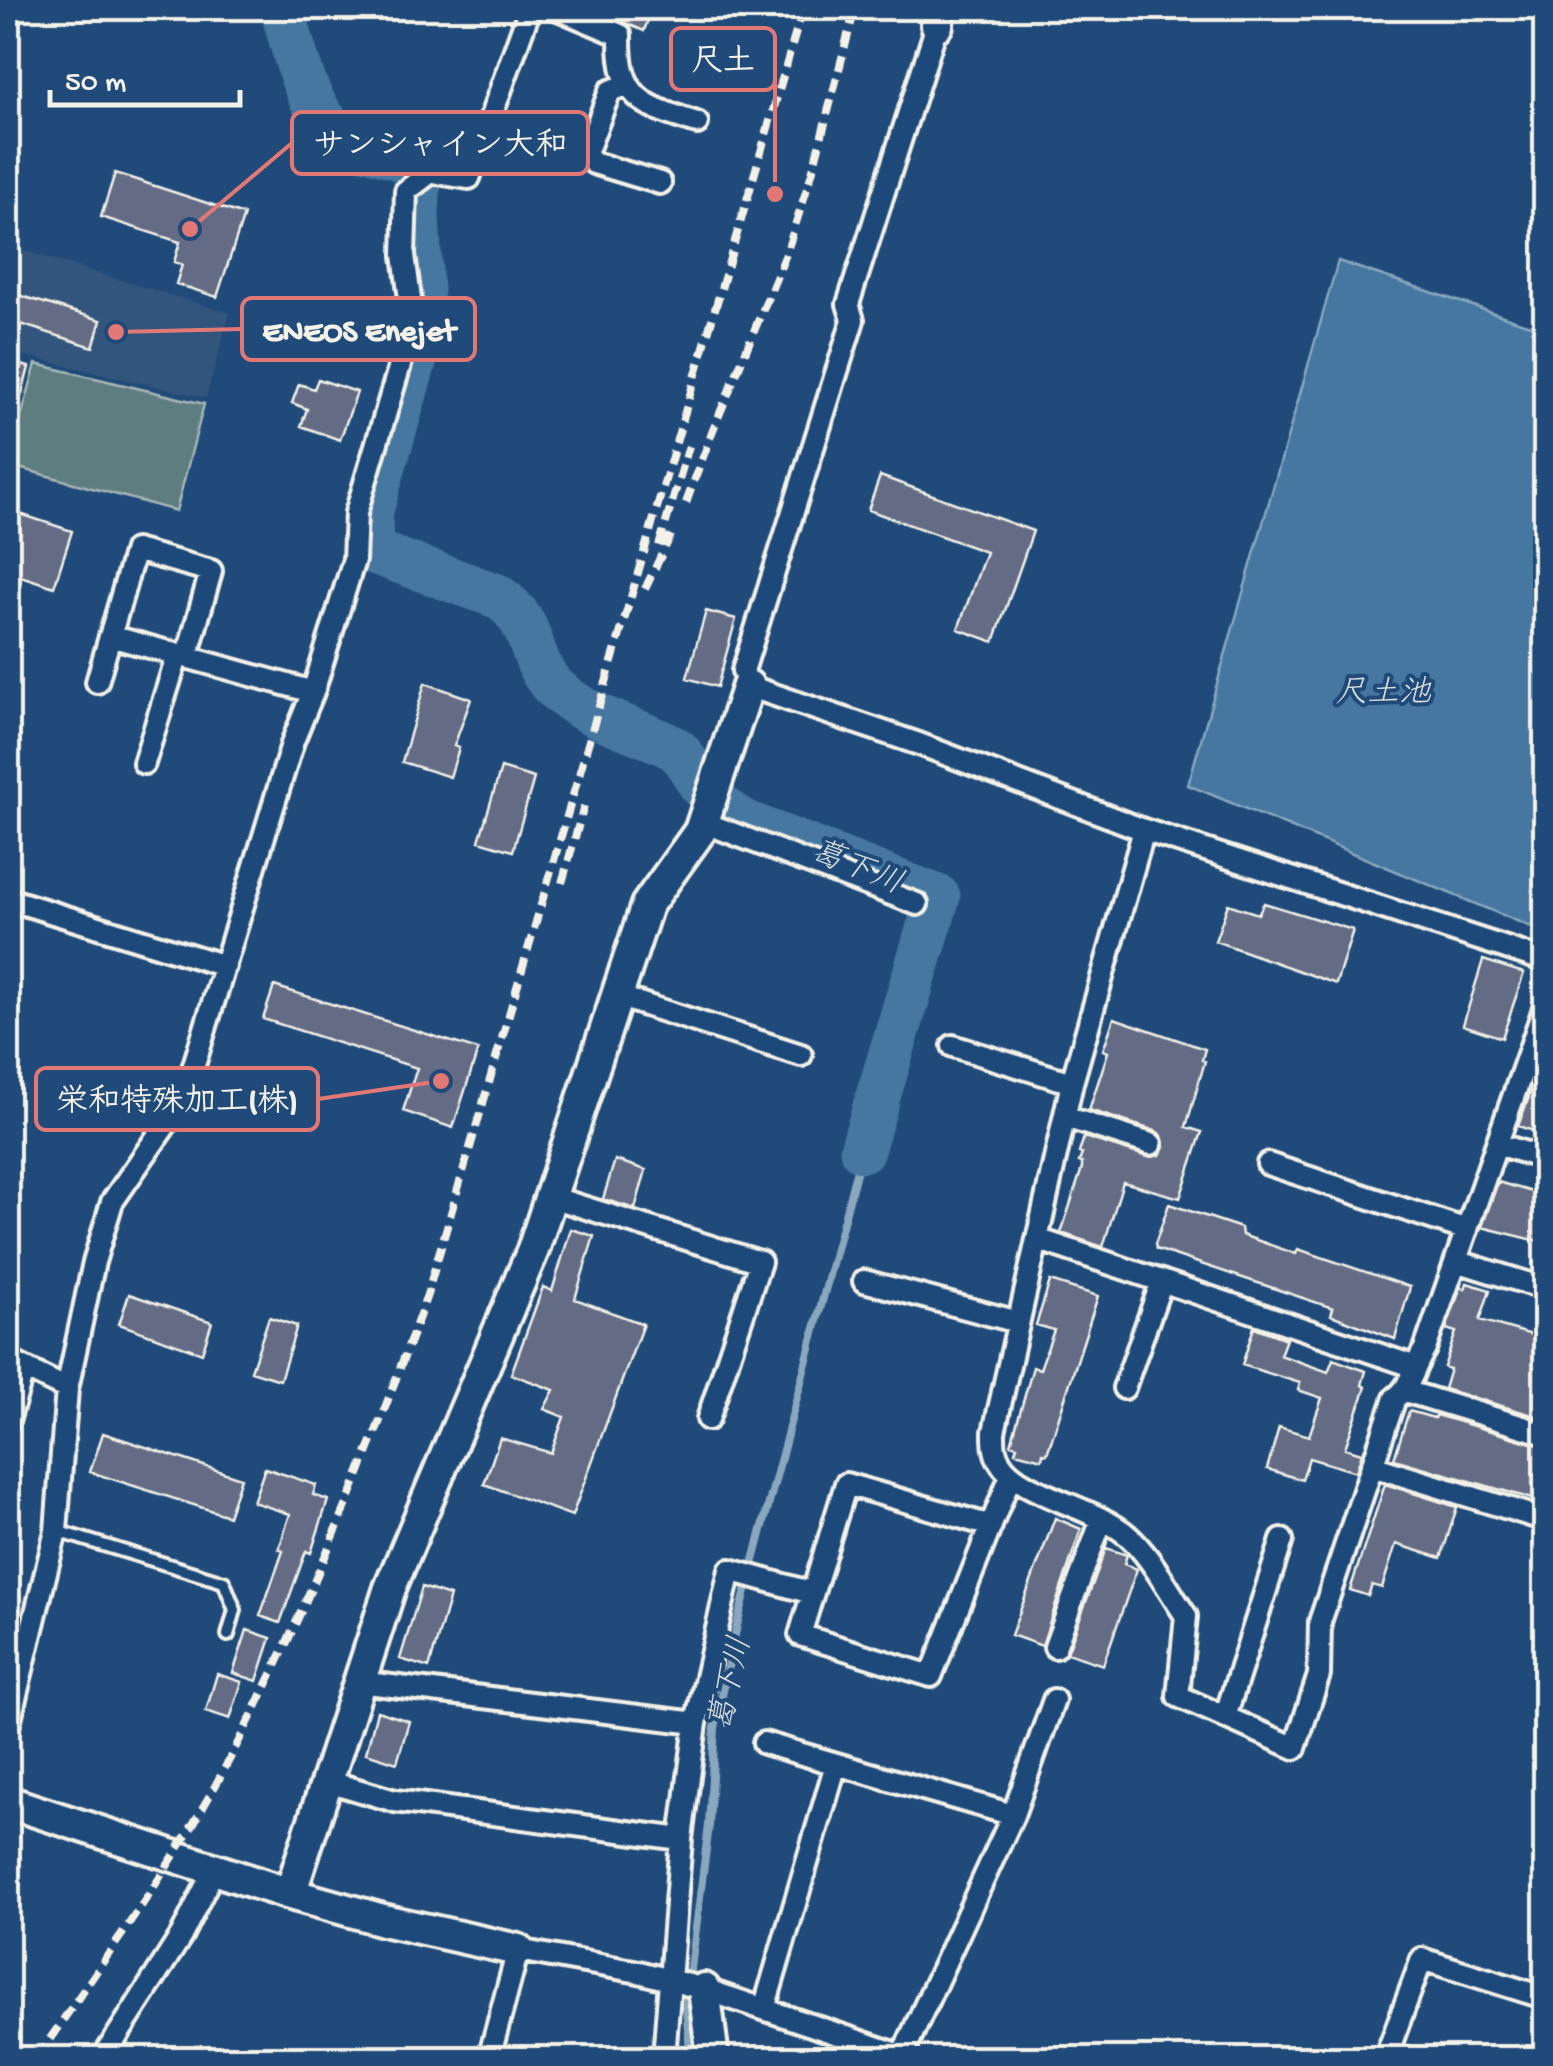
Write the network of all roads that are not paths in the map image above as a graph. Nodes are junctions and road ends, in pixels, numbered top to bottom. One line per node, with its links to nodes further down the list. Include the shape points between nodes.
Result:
1 (530, 8): 11 (street, via 469,178 431,172 406,191 404,255 413,322 356,512 354,560)
2 (556, 8): 4 (street, via 620,34)
3 (938, 16): 10 (street, via 743,671)
4 (626, 85): 5 (street, via 642,101); 6 (street, via 610,92 585,156)
5 (697, 124)
6 (660, 183)
7 (110, 636): 8 (street); 8 (street, via 135,550 211,571); 9 (street)
8 (182, 656): 11 (street); 12 (street)
9 (97, 682)
10 (748, 686): 13 (street); 14 (street)
11 (313, 692): 18 (street)
12 (144, 763)
13 (703, 822): 16 (street); 19 (street, via 646,905)
14 (1144, 830): 17 (street); 23 (street)
15 (8, 899): 18 (street)
16 (917, 904)
17 (1546, 962)
18 (226, 966): 40 (street, via 184,1098 112,1202)
19 (617, 996): 22 (street); 29 (street)
20 (1546, 1003): 26 (street)
21 (953, 1046): 23 (street)
22 (800, 1054)
23 (1072, 1083): 24 (street)
24 (1064, 1118): 25 (street); 31 (street)
25 (1151, 1144)
26 (1497, 1144): 27 (street); 30 (street)
27 (1546, 1159)
28 (1268, 1164): 30 (street)
29 (551, 1198): 42 (street, via 760,1262); 55 (street, via 411,1530)
30 (1466, 1230): 32 (street)
31 (1037, 1239): 34 (street); 36 (street)
32 (1456, 1261): 35 (street); 38 (street)
33 (864, 1281): 36 (street)
34 (1162, 1281): 38 (street); 39 (street)
35 (1546, 1289)
36 (1018, 1322): 46 (street, via 994,1432 1000,1464)
37 (16, 1364): 40 (street); 43 (street)
38 (1414, 1366): 41 (street)
39 (1124, 1388)
40 (67, 1389): 50 (street)
41 (1405, 1391): 44 (street); 45 (street, via 1395,1398)
42 (708, 1419)
43 (8, 1421)
44 (1546, 1434)
45 (1372, 1466): 48 (street); 57 (street, via 1320,1622 1319,1676 1295,1748)
46 (1011, 1475): 47 (street); 49 (street)
47 (1102, 1519): 54 (street); 57 (street, via 1139,1548 1186,1616 1178,1696)
48 (1546, 1520)
49 (991, 1526): 52 (street, via 846,1484); 52 (street, via 931,1676 800,1635)
50 (56, 1531): 53 (lane, via 224,1582 235,1610); 59 (street)
51 (1282, 1540): 57 (street)
52 (812, 1594): 58 (street, via 730,1570)
53 (228, 1634)
54 (1055, 1647)
55 (359, 1682): 58 (street); 62 (street)
56 (1054, 1700): 64 (street)
57 (1224, 1717)
58 (696, 1722): 65 (street)
59 (8, 1728)
60 (764, 1743): 61 (street)
61 (836, 1764): 64 (street); 72 (street)
62 (327, 1781): 65 (street, via 395,1801); 67 (street)
63 (8, 1802): 66 (street)
64 (1013, 1815): 77 (street)
65 (681, 1839): 69 (street)
66 (214, 1870): 67 (street); 73 (street, via 182,1936)
67 (290, 1894): 68 (street)
68 (518, 1950): 69 (street); 74 (street)
69 (668, 1980): 70 (street); 75 (street)
70 (704, 1989): 72 (street); 76 (street)
71 (1546, 1998): 78 (street, via 1422,1959 1387,2054)
72 (764, 2009): 77 (street)
73 (103, 2058)
74 (489, 2058)
75 (664, 2058)
76 (712, 2058)
77 (906, 2058)
78 (1406, 2058)

